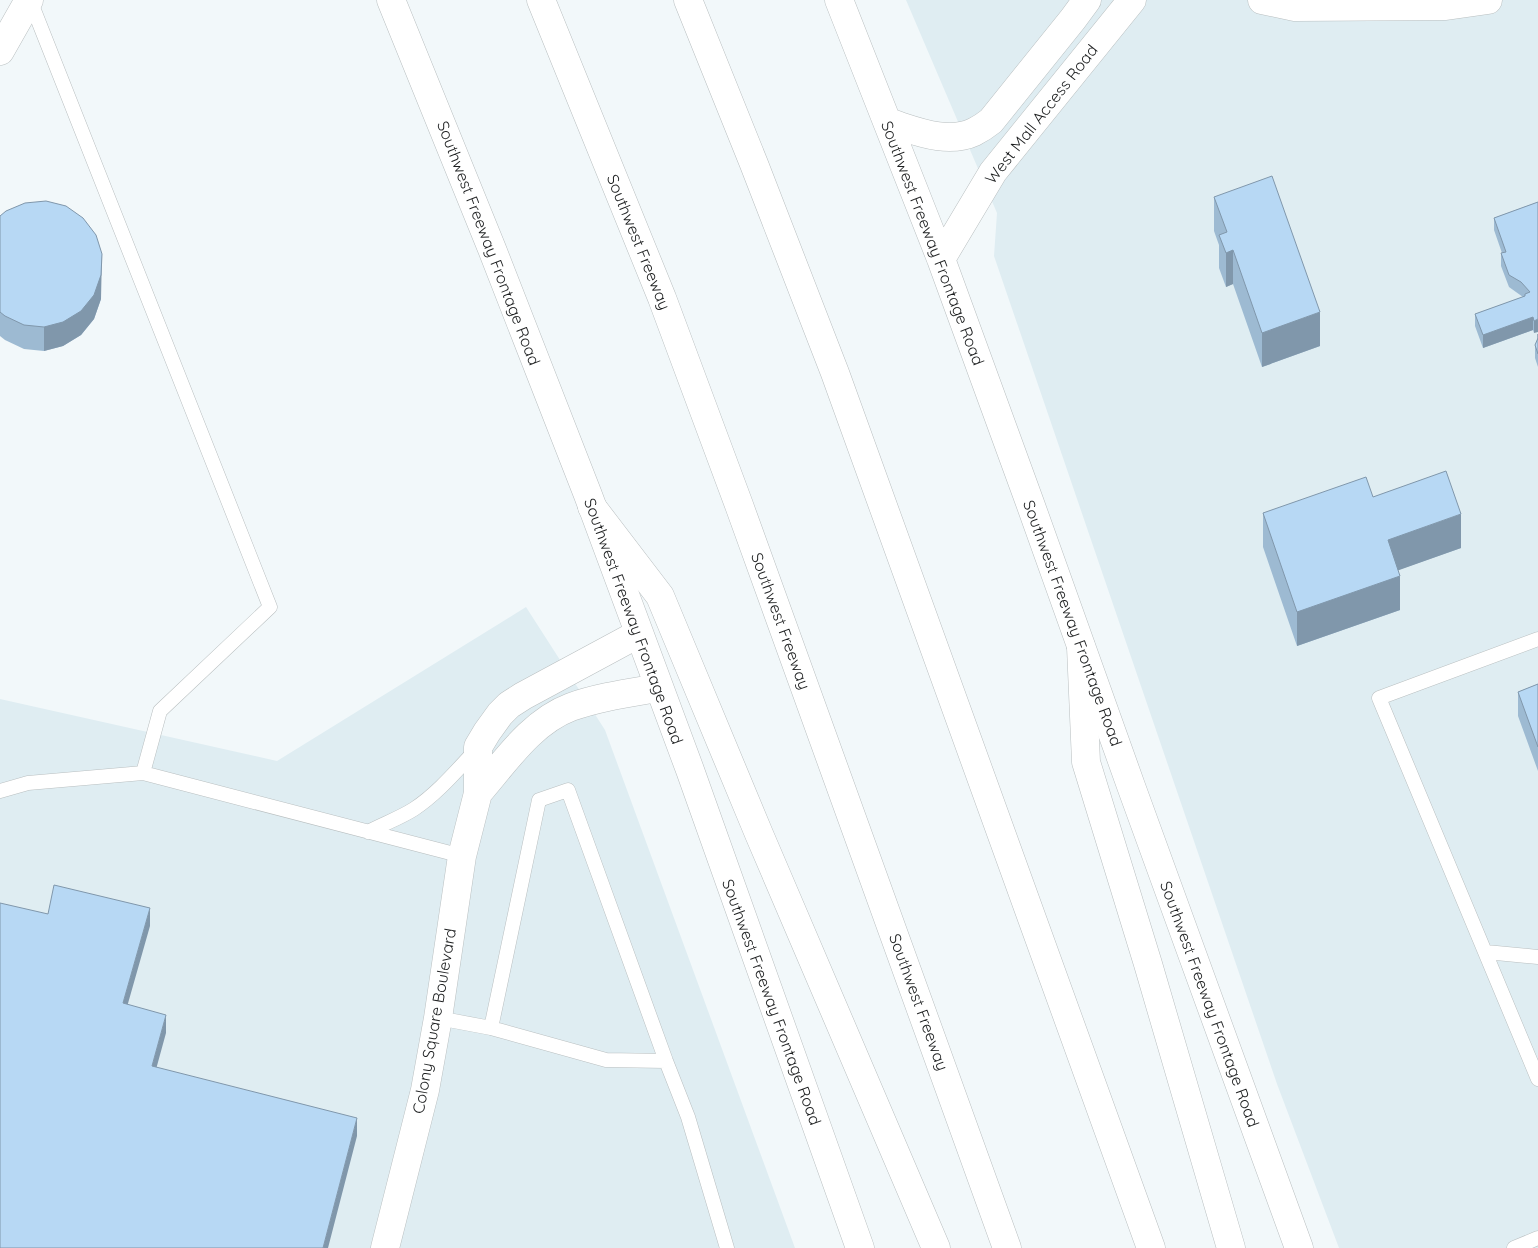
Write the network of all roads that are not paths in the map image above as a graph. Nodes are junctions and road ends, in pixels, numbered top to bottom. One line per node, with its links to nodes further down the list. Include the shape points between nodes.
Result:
1 (30, 0): 10 (main road); 19 (lane, via 270,607 160,711)
2 (391, 0): 13 (main road, Southwest Freeway Frontage Road)
3 (541, 0): 35 (main road, Southwest Freeway, via 662,298 739,504)
4 (688, 0): 36 (main road, via 834,373)
5 (839, 0): 11 (main road, Southwest Freeway Frontage Road)
6 (1087, 0): 11 (main road, West Mall Access Road, via 991,121 974,132 954,137 934,136)
7 (1132, 0): 12 (main road, West Mall Access Road, via 993,172)
8 (1262, 0): 9 (main road, via 1296,7 1446,6)
9 (1488, 0)
10 (0, 51)
11 (887, 122): 12 (main road, Southwest Freeway Frontage Road)
12 (941, 259): 16 (main road, Southwest Freeway Frontage Road)
13 (592, 507): 14 (main road, Southwest Freeway Frontage Road); 34 (main road, via 660,596)
14 (638, 634): 17 (main road, Southwest Freeway Frontage Road); 18 (main road, via 509,705)
15 (1538, 638): 24 (lane, via 1379,698)
16 (1081, 647): 37 (main road, via 1086,762); 38 (main road, Southwest Freeway Frontage Road)
17 (658, 688): 21 (main road, Colony Square Boulevard, via 615,695 570,708 546,721 525,739); 33 (main road, Southwest Freeway Frontage Road)
18 (478, 747): 21 (main road, Colony Square Boulevard); 22 (lane, via 425,801)
19 (143, 773): 20 (lane, via 28,783); 22 (lane)
20 (0, 790)
21 (478, 793): 23 (main road, Colony Square Boulevard)
22 (368, 832): 23 (lane)
23 (462, 856): 26 (main road, Colony Square Boulevard)
24 (1486, 952): 25 (lane); 29 (lane)
25 (1538, 957)
26 (438, 1018): 27 (lane); 31 (main road, Colony Square Boulevard, via 424,1090)
27 (491, 1028): 28 (lane, via 606,1060); 28 (lane, via 539,800 568,790)
28 (666, 1061): 32 (lane, via 688,1117)
29 (1537, 1076)
30 (1538, 1238): 39 (lane)
31 (385, 1248)
32 (727, 1248)
33 (860, 1248)
34 (936, 1248)
35 (1007, 1248)
36 (1151, 1248)
37 (1231, 1248)
38 (1299, 1248)
39 (1514, 1248)

